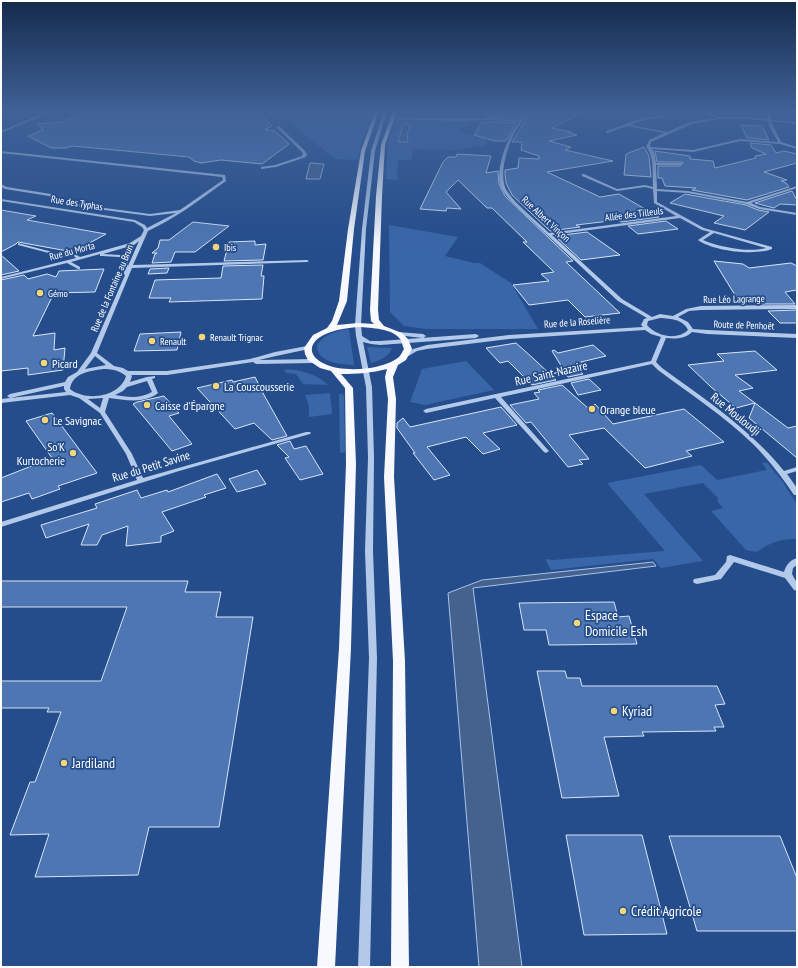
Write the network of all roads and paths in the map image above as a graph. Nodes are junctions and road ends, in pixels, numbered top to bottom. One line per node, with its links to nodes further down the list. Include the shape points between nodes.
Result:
1 (40, 156): 17 (street, via 224,176 225,180)
2 (304, 156): 10 (street)
3 (362, 156): 39 (main road, via 343,301 336,322)
4 (372, 156): 36 (street, via 364,229)
5 (382, 156): 37 (main road, via 374,310 374,321)
6 (505, 156): 22 (street, Rue Albert Vinçon, via 502,170 505,191)
7 (652, 156): 8 (street)
8 (654, 164): 9 (street); 14 (street)
9 (680, 164)
10 (262, 168)
11 (583, 175): 14 (street, via 617,190 645,186)
12 (1, 185): 17 (street, via 50,195 66,204 150,215)
13 (797, 187): 16 (street)
14 (654, 189): 16 (street, via 688,192); 19 (street, Allée des Tilleuls, via 655,202)
15 (1, 200): 20 (street, Rue des Typhas, via 135,221)
16 (747, 203): 18 (street, via 759,208)
17 (183, 210): 20 (street, via 164,223)
18 (797, 214)
19 (679, 217): 21 (street); 22 (street, Allée des Tilleuls)
20 (146, 230): 23 (street, Rue de la Fontaine au Brun)
21 (712, 233): 21 (street, via 739,240 770,248 766,251 744,252 700,240)
22 (548, 234): 34 (street, Rue Albert Vinçon, via 620,300)
23 (145, 236): 25 (street, Rue du Morta, via 132,244); 29 (street, Rue de la Fontaine au Brun)
24 (20, 244): 26 (street, via 64,256 75,255)
25 (86, 258): 26 (street, Rue du Morta); 31 (street, via 120,256 126,259)
26 (79, 259): 28 (street, Rue du Morta)
27 (307, 261): 29 (street)
28 (68, 262): 30 (street); 32 (street, Rue du Morta)
29 (130, 266): 31 (street, Rue de la Fontaine au Brun)
30 (78, 268)
31 (126, 275): 50 (street, Rue de la Fontaine au Brun)
32 (1, 278)
33 (797, 307): 35 (street, Rue Léo Lagrange, via 701,308 688,310)
34 (650, 318): 35 (street); 38 (street, via 644,323)
35 (673, 318): 40 (street, via 684,322)
36 (358, 325): 37 (main road); 39 (main road); 42 (street)
37 (382, 328): 41 (main road)
38 (646, 328): 44 (street); 46 (street, Rue de la Roselière)
39 (330, 330): 49 (main road, via 314,337)
40 (691, 330): 44 (street, via 679,337); 45 (street, Route de Penhoët)
41 (398, 334): 43 (street, Rue de la Roselière); 47 (main road)
42 (359, 336): 47 (street, via 369,342); 57 (street)
43 (476, 336): 46 (street, Rue de la Roselière); 47 (street)
44 (664, 336): 54 (street)
45 (797, 336)
46 (509, 337): 48 (street, Rue de la Roselière)
47 (405, 341): 48 (street); 53 (main road, via 407,349)
48 (438, 345): 53 (street, Rue de la Roselière, via 415,350)
49 (307, 348): 51 (street); 52 (main road, via 308,355)
50 (94, 353): 55 (street); 60 (street, Rue de la Fontaine au Brun)
51 (250, 361): 52 (street); 59 (street)
52 (314, 361): 56 (main road)
53 (399, 361): 57 (main road, via 381,369); 84 (main road, via 389,377 392,399 389,477 399,661)
54 (653, 362): 66 (street, Rue Saint-Nazaire); 74 (street, Rue Mouloudji, via 734,425 766,453)
55 (112, 367): 58 (street); 60 (street, via 94,368)
56 (334, 370): 57 (main road); 82 (main road, via 349,388 351,464 345,648)
57 (365, 372): 83 (street, via 369,388 371,458 369,551 373,658)
58 (127, 373): 59 (street); 63 (street)
59 (167, 373): 61 (street)
60 (78, 374): 62 (street)
61 (149, 378): 63 (street); 65 (street, via 154,389 151,395 134,399)
62 (66, 384): 64 (street); 68 (street)
63 (127, 385): 65 (street)
64 (69, 393): 67 (street); 68 (street)
65 (107, 396): 67 (street); 70 (street)
66 (497, 396): 69 (street, Rue Saint-Nazaire); 72 (street)
67 (82, 398): 70 (street)
68 (1, 399)
69 (426, 411)
70 (102, 412): 75 (street, via 129,454)
71 (308, 433): 75 (street, Rue du Petit Savine)
72 (546, 451)
73 (797, 470): 74 (street)
74 (783, 473): 76 (street, Rue Mouloudji)
75 (141, 481): 77 (street, Rue du Petit Savine)
76 (797, 493)
77 (1, 525)
78 (797, 561): 79 (street, via 791,564)
79 (788, 576): 80 (street, via 730,558 730,562 718,577); 81 (street)
80 (697, 581)
81 (797, 588)
82 (326, 967)
83 (364, 967)
84 (400, 967)

